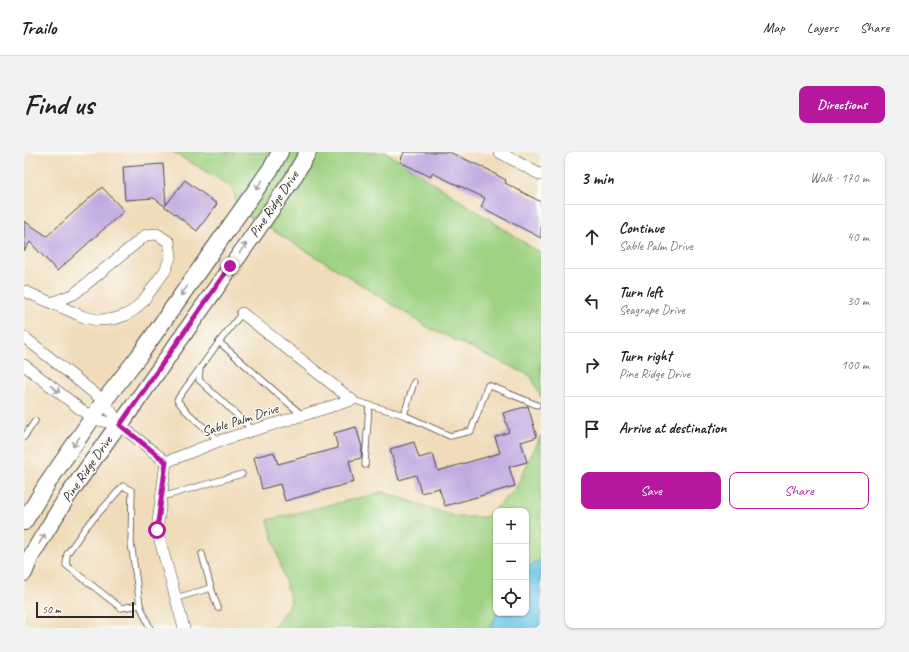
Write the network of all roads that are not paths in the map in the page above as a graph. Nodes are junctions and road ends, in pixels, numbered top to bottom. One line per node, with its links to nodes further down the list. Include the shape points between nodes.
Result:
1 (280, 152): 14 (street, Pine Ridge Drive, one-way to 14, via 139,356)
2 (308, 152): 21 (street, Pine Ridge Drive, one-way to 2, via 292,180)
3 (499, 152): 4 (street)
4 (541, 175)
5 (24, 291): 6 (street)
6 (51, 303): 6 (street, via 74,294 146,235 157,234 169,242 171,255 164,271 143,301 126,315 98,320)
7 (242, 313): 9 (lane); 13 (street)
8 (24, 337): 14 (street)
9 (219, 342): 11 (lane); 17 (lane)
10 (24, 365): 19 (street, one-way to 19)
11 (200, 368): 22 (lane, via 200,380); 24 (lane, via 177,400)
12 (414, 382): 18 (lane)
13 (352, 400): 15 (lane); 17 (street, Sable Palm Drive)
14 (104, 401): 19 (street, Pine Ridge Drive); 21 (street)
15 (369, 405): 18 (lane); 26 (lane)
16 (537, 405): 18 (lane, via 488,385 471,431 450,436)
17 (302, 415): 22 (street, Sable Palm Drive)
18 (404, 415)
19 (93, 419): 21 (street); 29 (street, Pine Ridge Drive, one-way to 29, via 47,484)
20 (35, 421): 23 (lane)
21 (120, 425): 25 (street); 31 (street, Pine Ridge Drive, one-way to 21, via 31,556 67,497)
22 (253, 430): 24 (street, Sable Palm Drive)
23 (24, 437)
24 (219, 441): 25 (street, Sable Palm Drive)
25 (166, 462): 28 (street)
26 (365, 465)
27 (242, 474): 28 (lane)
28 (161, 497): 33 (street, via 157,530)
29 (24, 522)
30 (202, 554): 32 (lane)
31 (24, 574)
32 (211, 588): 33 (lane); 35 (lane)
33 (176, 598): 37 (street)
34 (140, 605): 34 (lane, via 121,608 66,565 67,554 82,533 123,486 132,491 131,543); 36 (lane)
35 (218, 608)
36 (150, 628)
37 (184, 628)

